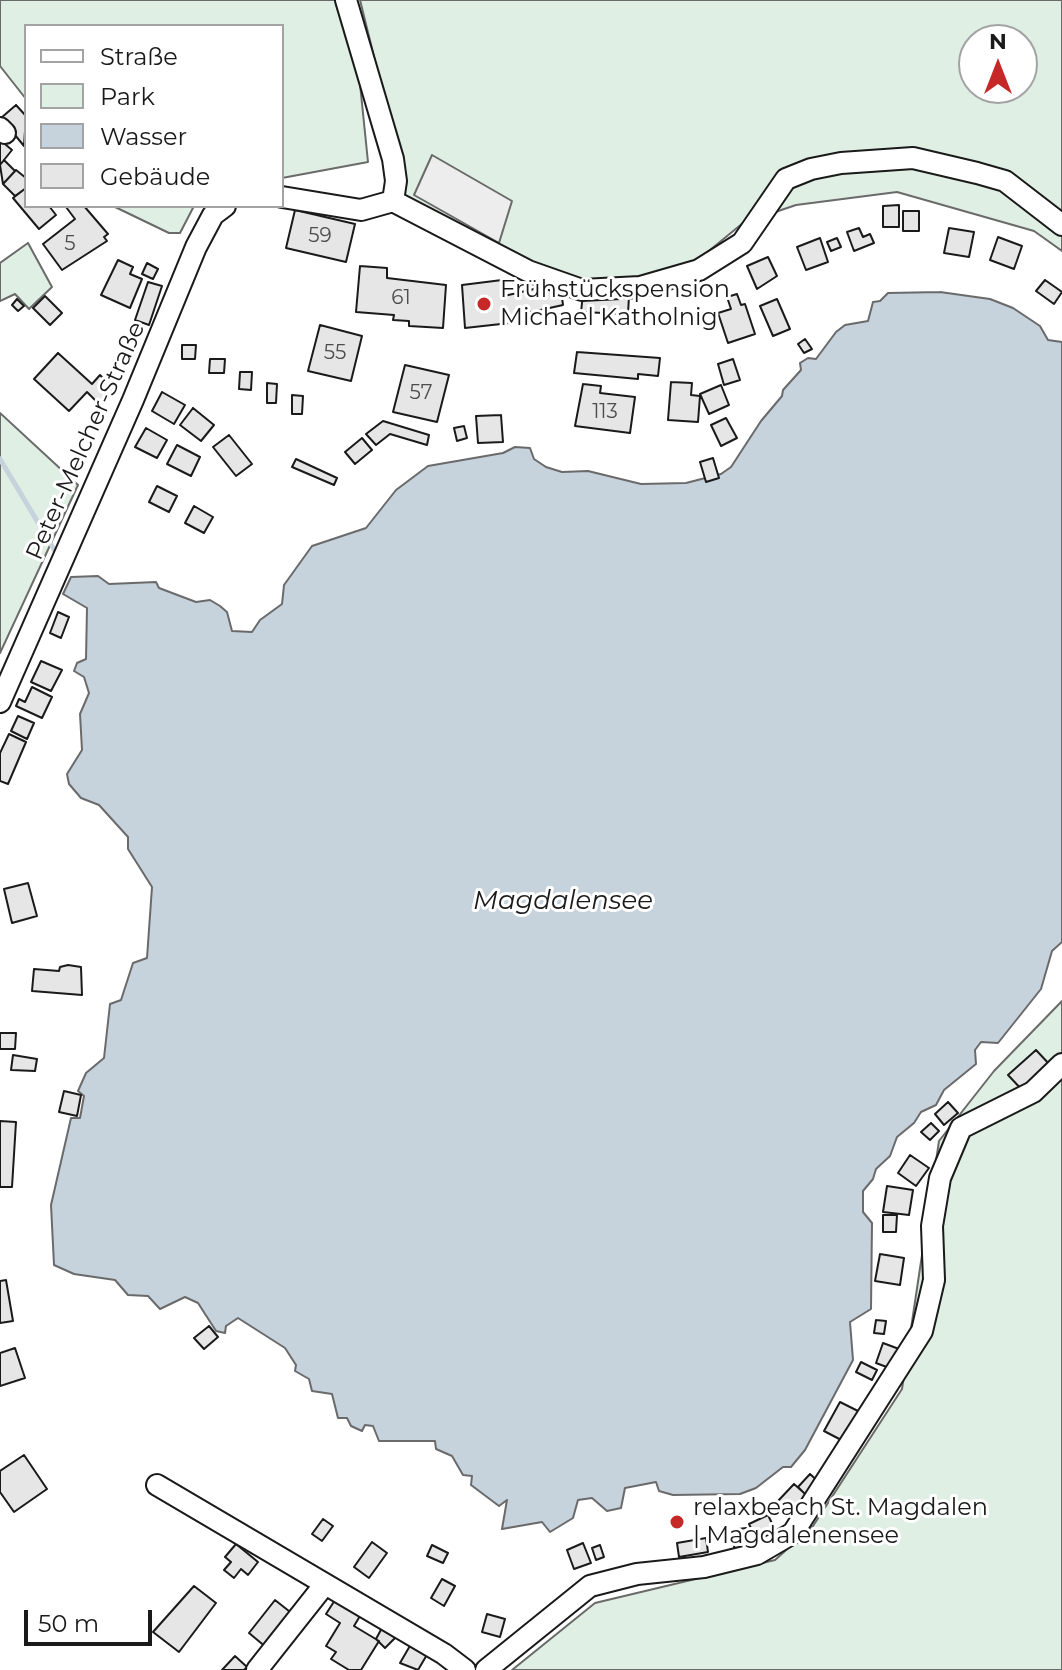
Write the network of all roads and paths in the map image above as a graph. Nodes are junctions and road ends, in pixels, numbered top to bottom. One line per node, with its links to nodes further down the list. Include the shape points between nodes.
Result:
1 (346, 0): 3 (street, via 393,159)
2 (284, 197): 3 (street, via 361,210)
3 (393, 201): 5 (street, via 528,271 582,290 640,287 699,270 742,243 786,179 841,163 913,158 967,170 1005,181)
4 (222, 208): 6 (street, Peter-Melcher-Straße, via 196,247)
5 (1062, 225)
6 (0, 702)
7 (1062, 1064): 12 (street, via 1033,1092 961,1128 940,1178 932,1226 934,1280 922,1331 793,1533 757,1554 590,1586)
8 (157, 1485): 9 (street)
9 (325, 1584): 10 (street); 11 (street)
10 (257, 1670)
11 (465, 1670)
12 (486, 1670)

